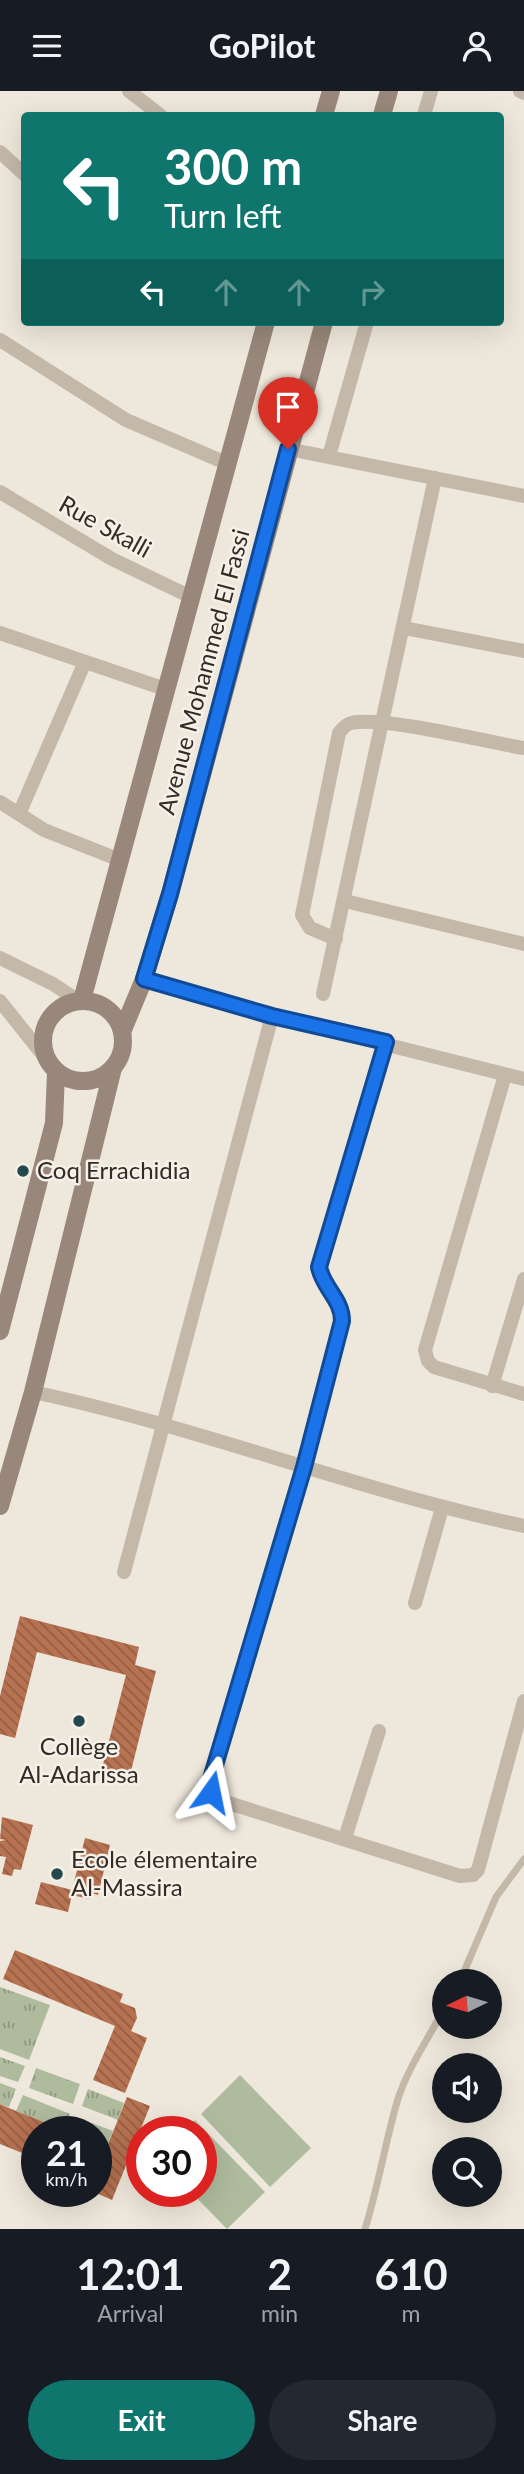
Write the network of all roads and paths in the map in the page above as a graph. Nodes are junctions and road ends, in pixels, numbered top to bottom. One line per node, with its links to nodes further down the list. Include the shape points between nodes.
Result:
1 (129, 91): 5 (street)
2 (331, 91): 6 (main road)
3 (389, 91): 7 (main road)
4 (431, 91): 8 (street)
5 (156, 112)
6 (325, 112)
7 (383, 112)
8 (425, 112)
9 (0, 152): 10 (street)
10 (21, 171)
11 (265, 326): 17 (main road, Avenue Mohammed El Fassi)
12 (323, 326): 15 (main road, Avenue Mohammed El Fassi)
13 (366, 326): 16 (street)
14 (0, 340): 17 (street, via 126,420)
15 (288, 449): 16 (street); 36 (main road, Avenue Mohammed El Fassi)
16 (329, 456): 18 (street)
17 (226, 463): 21 (main road, Avenue Mohammed El Fassi)
18 (435, 478): 20 (street); 22 (street)
19 (0, 492): 21 (street, Rue Skalli, via 112,559)
20 (524, 496)
21 (191, 597): 26 (main road, Avenue Mohammed El Fassi)
22 (404, 628): 24 (street); 27 (street)
23 (0, 633): 25 (street)
24 (524, 652)
25 (84, 664): 26 (street); 30 (street)
26 (167, 690): 31 (main road, Avenue Mohammed El Fassi)
27 (383, 723): 28 (street); 32 (street); 33 (street, via 351,723 339,733 302,915 310,928)
28 (524, 748)
29 (0, 802): 30 (street)
30 (19, 814): 31 (street, via 44,830)
31 (120, 860): 38 (main road, Avenue Mohammed El Fassi)
32 (345, 901): 33 (street); 34 (street)
33 (336, 939): 37 (street)
34 (524, 944)
35 (0, 958): 38 (street)
36 (144, 979): 40 (street); 41 (main road, Avenue Mohammed El Fassi)
37 (323, 994)
38 (79, 1000): 41 (main road, via 108,1009); 43 (main road, via 65,1004 46,1022 42,1048)
39 (0, 1001): 43 (street)
40 (272, 1016): 42 (street); 52 (street)
41 (122, 1032): 44 (main road, Avenue Mohammed El Fassi, via 123,1045)
42 (386, 1042): 45 (street); 53 (street, via 319,1267 342,1310 342,1321)
43 (51, 1066): 44 (main road, via 70,1080 85,1082 101,1078); 48 (main road, via 54,1123)
44 (113, 1068): 50 (main road, Avenue Mohammed El Fassi)
45 (505, 1075): 46 (street); 49 (street, via 425,1350 434,1367)
46 (524, 1079)
47 (524, 1279): 49 (street)
48 (0, 1331)
49 (492, 1386): 51 (street)
50 (33, 1392): 52 (street); 54 (main road, Avenue Mohammed El Fassi)
51 (524, 1394)
52 (165, 1425): 53 (street); 57 (street)
53 (304, 1467): 55 (street); 61 (street, via 210,1788 216,1799)
54 (0, 1506)
55 (442, 1509): 56 (street); 58 (street)
56 (524, 1526)
57 (124, 1572)
58 (415, 1603)
59 (524, 1701): 61 (street, via 478,1870 472,1875 460,1876)
60 (379, 1731): 61 (street)
61 (345, 1838)
62 (524, 1859): 63 (lane, via 496,1897)
63 (465, 1969)
64 (432, 2033): 65 (lane, via 397,2102)
65 (365, 2229)

